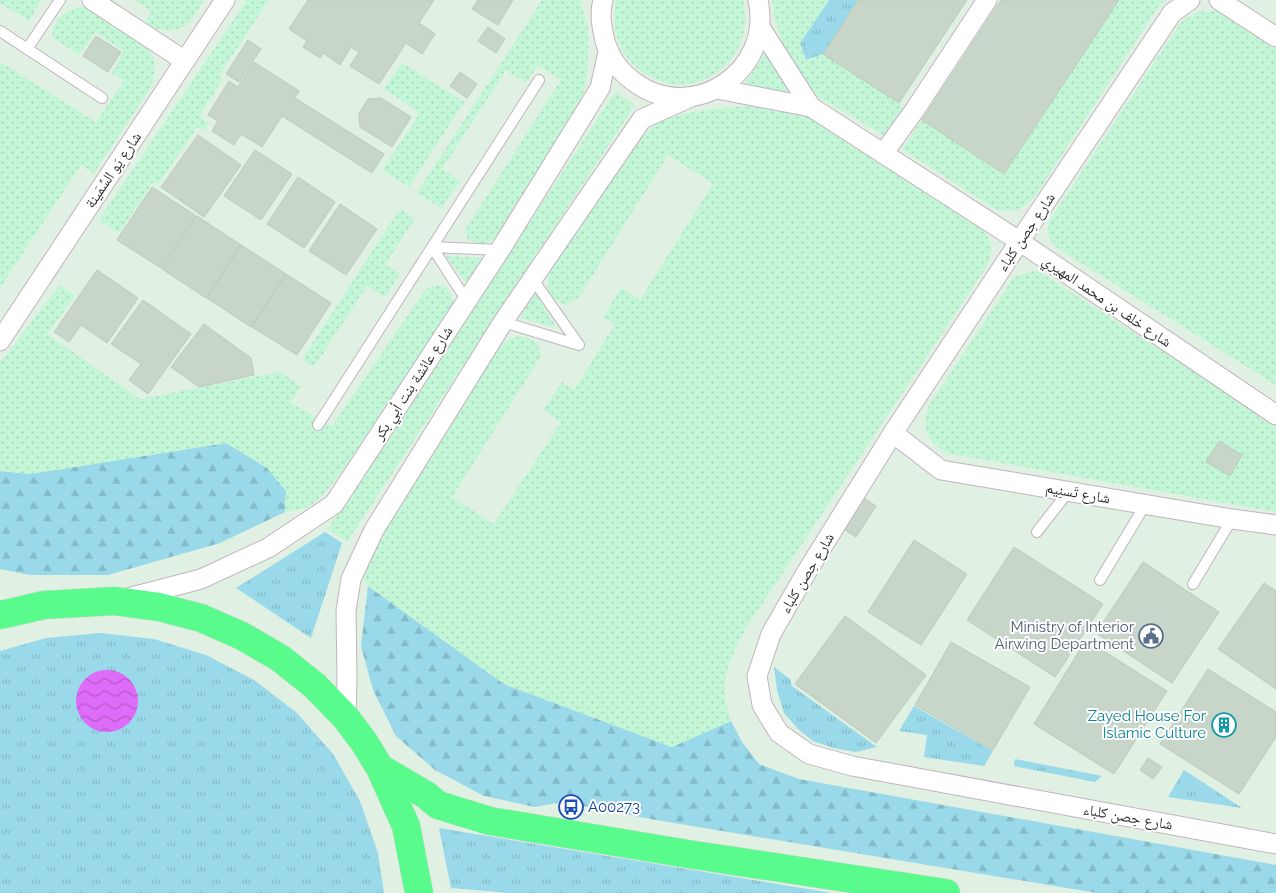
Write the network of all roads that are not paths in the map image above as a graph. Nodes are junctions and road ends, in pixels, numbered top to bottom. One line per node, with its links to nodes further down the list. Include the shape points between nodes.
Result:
1 (60, 0): 14 (lane)
2 (92, 0): 16 (street)
3 (225, 0): 16 (street, شارع يَو السِّمَينة)
4 (587, 0): 10 (street)
5 (603, 0): 10 (street)
6 (987, 0): 22 (street)
7 (1190, 0): 23 (street, شارع حِصن كلباء, via 1172,13)
8 (1219, 0): 13 (street)
9 (758, 1): 11 (street)
10 (601, 26): 15 (street)
11 (760, 27): 18 (street, via 753,52 738,73); 21 (street, شارع خلف بن محمد المهيري)
12 (0, 31): 14 (lane)
13 (1276, 37)
14 (27, 49): 20 (lane)
15 (608, 52): 19 (street, via 622,73 642,88 666,96); 25 (street, شارع عائشة بنت أبي بكر, via 600,88)
16 (185, 61): 29 (street, شارع يَو السِّمَينة)
17 (539, 80): 24 (lane)
18 (717, 89): 19 (street); 21 (street, شارع خلف بن محمد المهيري)
19 (691, 97): 26 (street, via 642,119)
20 (102, 98)
21 (811, 107): 22 (street, شارع خلف بن محمد المهيري)
22 (883, 154): 23 (street, شارع خلف بن محمد المهيري)
23 (1019, 241): 30 (street, شارع خلف بن محمد المهيري); 32 (street, شارع حِصن كلباء)
24 (432, 247): 25 (lane); 27 (lane); 31 (lane)
25 (500, 250): 27 (street, شارع عائشة بنت أبي بكر)
26 (532, 278): 28 (street); 28 (lane, via 579,346)
27 (467, 301): 41 (street, شارع عائشة بنت أبي بكر, via 334,504 268,548 201,579)
28 (503, 322): 44 (street, via 374,530 351,579 346,611)
29 (0, 341)
30 (1276, 415)
31 (318, 425)
32 (893, 433): 33 (street, شارع تَسنِيم, via 941,470); 46 (street, شارع حِصن كلباء, via 771,634 757,676 762,705 779,733 809,754 852,766)
33 (1068, 492): 34 (street, شارع تَسنِيم); 37 (lane)
34 (1145, 505): 35 (street, شارع تَسنِيم); 38 (lane)
35 (1232, 519): 36 (street, شارع تَسنِيم); 39 (lane)
36 (1276, 525)
37 (1037, 532)
38 (1100, 580)
39 (1193, 584)
40 (0, 594): 42 (main road)
41 (114, 602): 42 (main road); 44 (main road, via 159,607 201,618 242,636 280,658 308,680)
42 (44, 605): 43 (main road)
43 (0, 615)
44 (346, 718): 45 (main road)
45 (380, 768): 47 (main road, via 406,826); 48 (main road, via 438,805 490,820)
46 (1276, 844)
47 (419, 893)
48 (946, 893)

